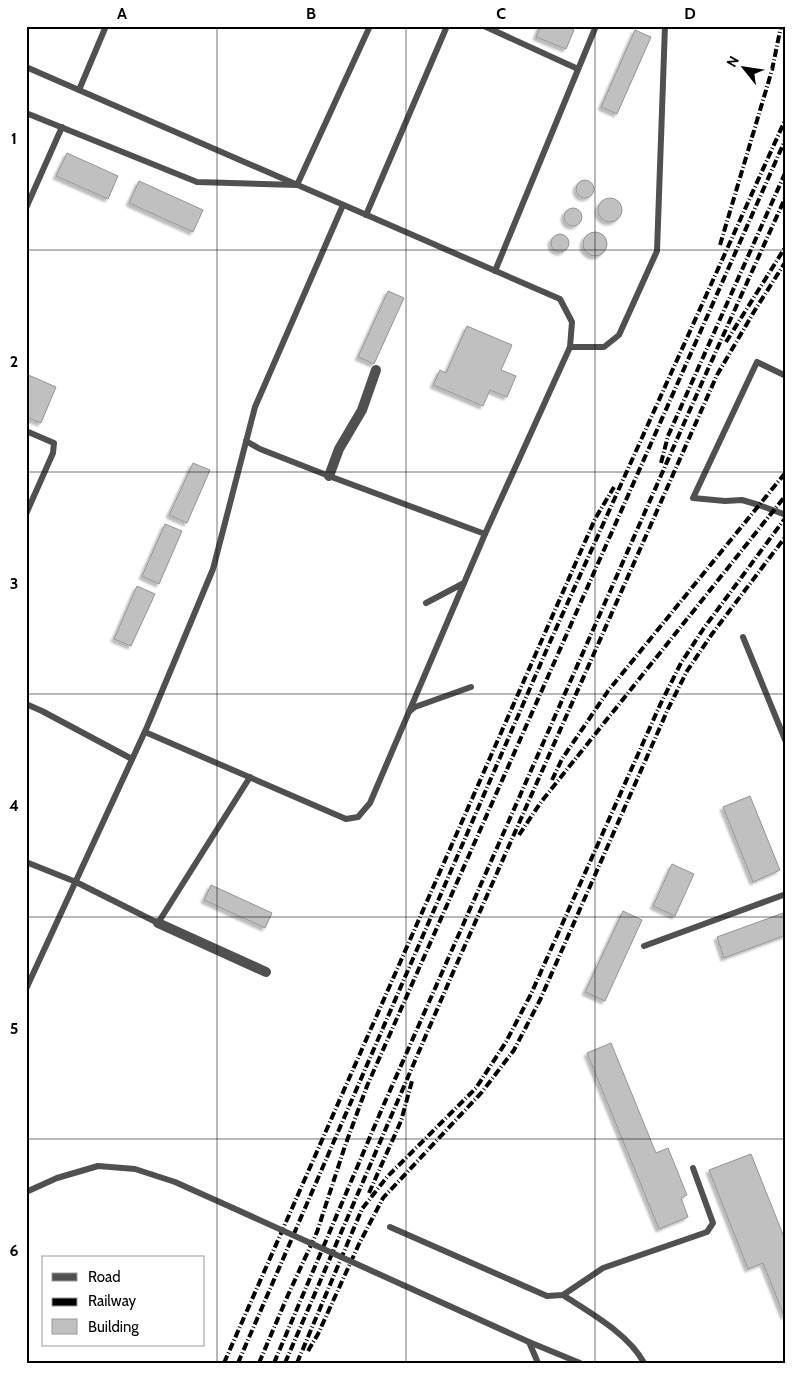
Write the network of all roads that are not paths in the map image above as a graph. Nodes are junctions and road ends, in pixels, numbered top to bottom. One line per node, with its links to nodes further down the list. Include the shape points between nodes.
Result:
1 (106, 26): 9 (lane)
2 (370, 26): 12 (lane)
3 (447, 26): 15 (lane)
4 (484, 26): 8 (lane)
5 (596, 26): 8 (lane)
6 (665, 26): 17 (lane, via 657,251 619,335 604,347)
7 (26, 67): 9 (lane)
8 (578, 69): 16 (lane)
9 (79, 90): 12 (lane)
10 (26, 112): 11 (lane)
11 (62, 127): 12 (lane, via 197,182); 14 (lane)
12 (297, 185): 13 (lane)
13 (343, 205): 15 (lane); 21 (lane, via 255,407)
14 (26, 208)
15 (366, 215): 16 (lane)
16 (495, 271): 17 (lane, via 560,299 572,322)
17 (570, 347): 25 (lane)
18 (376, 370): 22 (street, via 362,410 339,448)
19 (786, 376): 24 (lane, via 757,362 693,498 742,500)
20 (26, 430): 23 (lane, via 54,443 53,453)
21 (246, 441): 22 (lane); 32 (lane, via 213,569)
22 (329, 476): 25 (lane)
23 (26, 514)
24 (786, 515)
25 (486, 534): 26 (lane)
26 (464, 583): 27 (lane); 31 (lane)
27 (426, 603)
28 (743, 637): 33 (lane)
29 (471, 687): 31 (lane)
30 (26, 704): 34 (lane)
31 (409, 712): 35 (lane, via 370,803 358,817 346,819)
32 (145, 732): 34 (lane); 35 (lane)
33 (786, 742)
34 (132, 760): 37 (lane)
35 (250, 777): 39 (lane)
36 (26, 862): 37 (lane)
37 (76, 882): 39 (lane); 42 (lane)
38 (786, 894): 40 (lane)
39 (158, 923): 41 (street)
40 (644, 946)
41 (266, 972)
42 (26, 989)
43 (693, 1168): 46 (lane, via 713,1223 708,1232 603,1268)
44 (26, 1192): 47 (lane, bridge, via 98,1166 143,1171 175,1182)
45 (390, 1227): 46 (lane, via 547,1296)
46 (563, 1295): 50 (lane, via 622,1336)
47 (529, 1342): 48 (lane); 49 (lane)
48 (538, 1363)
49 (580, 1363)
50 (644, 1363)

